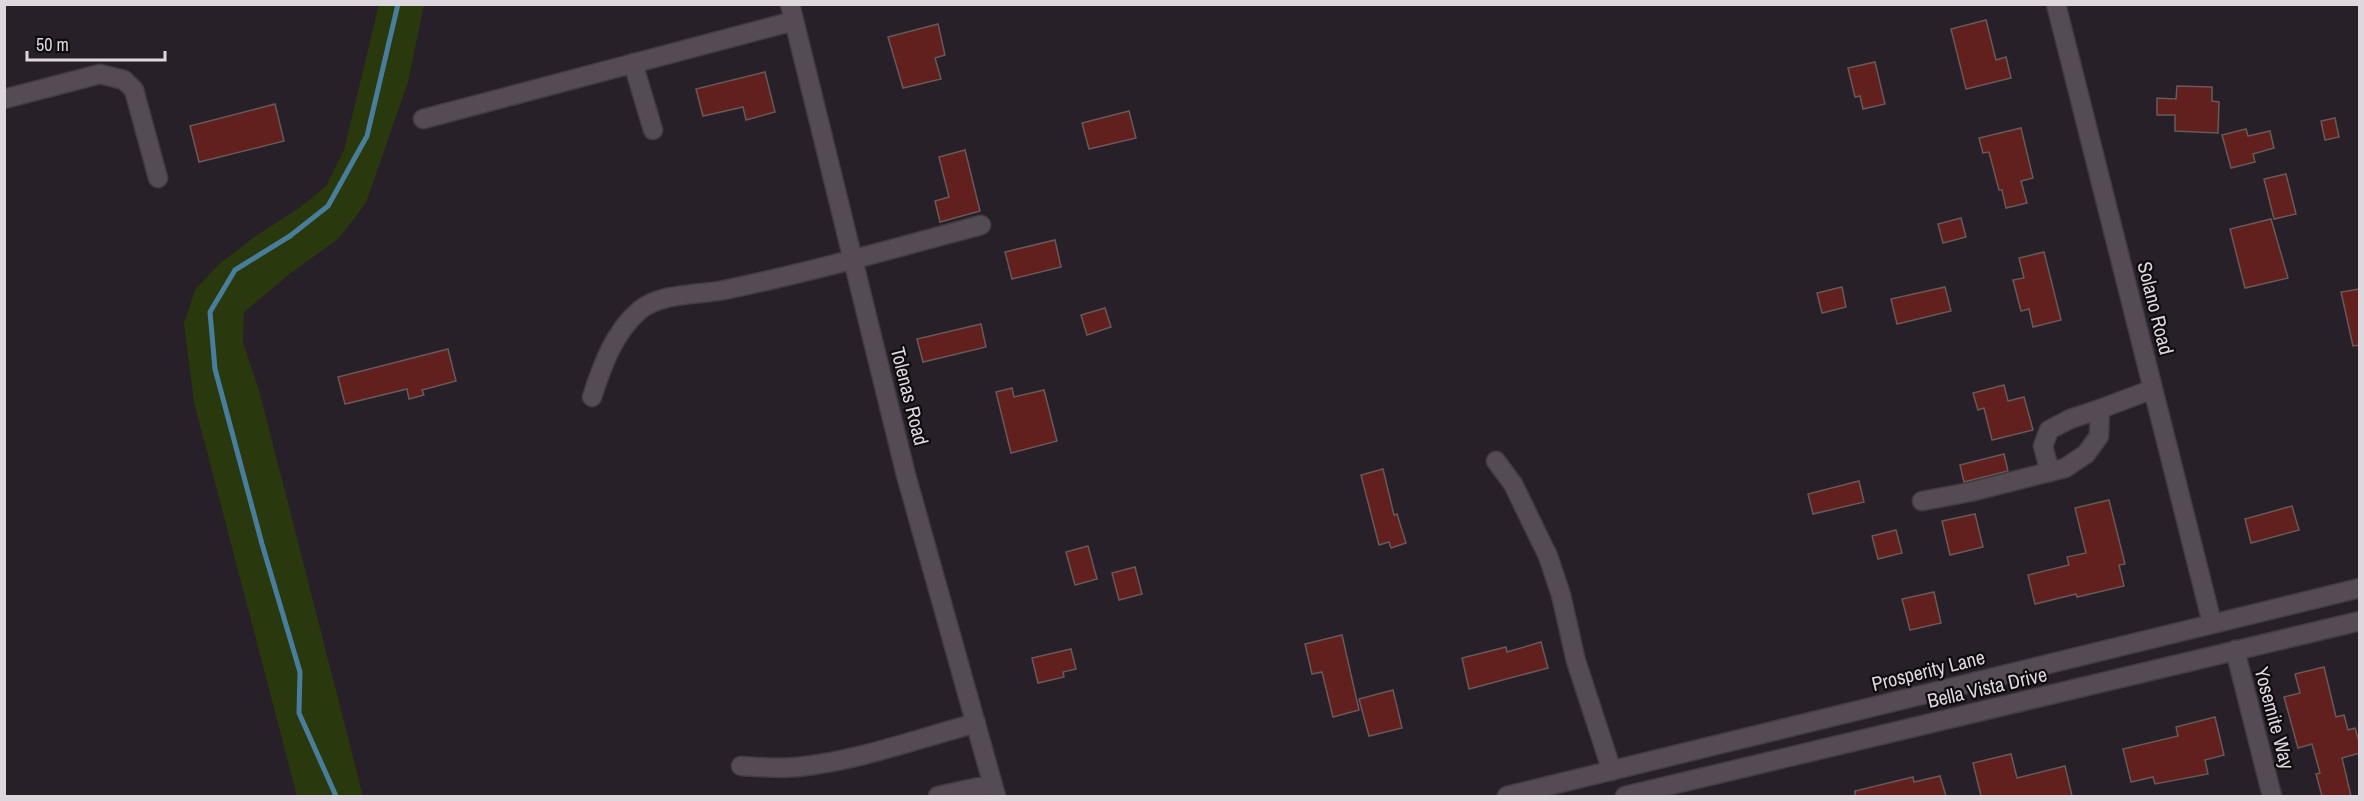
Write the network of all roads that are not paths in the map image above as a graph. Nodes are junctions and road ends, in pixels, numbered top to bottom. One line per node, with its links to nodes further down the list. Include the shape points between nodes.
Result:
1 (2056, 4): 10 (street, Solano Road)
2 (792, 13): 3 (street); 9 (street, Tolenas Road)
3 (633, 63): 5 (street); 6 (street)
4 (4, 99): 7 (street, via 100,74 124,80 134,90)
5 (423, 119)
6 (653, 130)
7 (158, 178)
8 (981, 225): 9 (street)
9 (853, 259): 11 (street, via 664,300 642,309 624,328 605,359); 20 (street, Tolenas Road, via 906,475)
10 (2153, 389): 12 (street); 18 (street, Solano Road)
11 (592, 397)
12 (2100, 409): 14 (street, via 2099,436 2086,454 2065,468); 14 (street, via 2049,430 2043,446)
13 (1496, 461): 22 (street, via 1513,484 1548,556 1576,661)
14 (2050, 472): 15 (street)
15 (1922, 501)
16 (2360, 588): 18 (street, Prosperity Lane)
17 (2360, 621): 19 (street, Bella Vista Drive)
18 (2212, 623): 22 (street, Prosperity Lane)
19 (2235, 650): 24 (street, Yosemite Way); 27 (street, Bella Vista Drive)
20 (976, 723): 21 (street, via 813,765); 23 (street, Tolenas Road)
21 (741, 766)
22 (1612, 771): 26 (street, Prosperity Lane)
23 (995, 790): 25 (street)
24 (2266, 795)
25 (938, 796)
26 (1508, 796)
27 (1624, 796)

